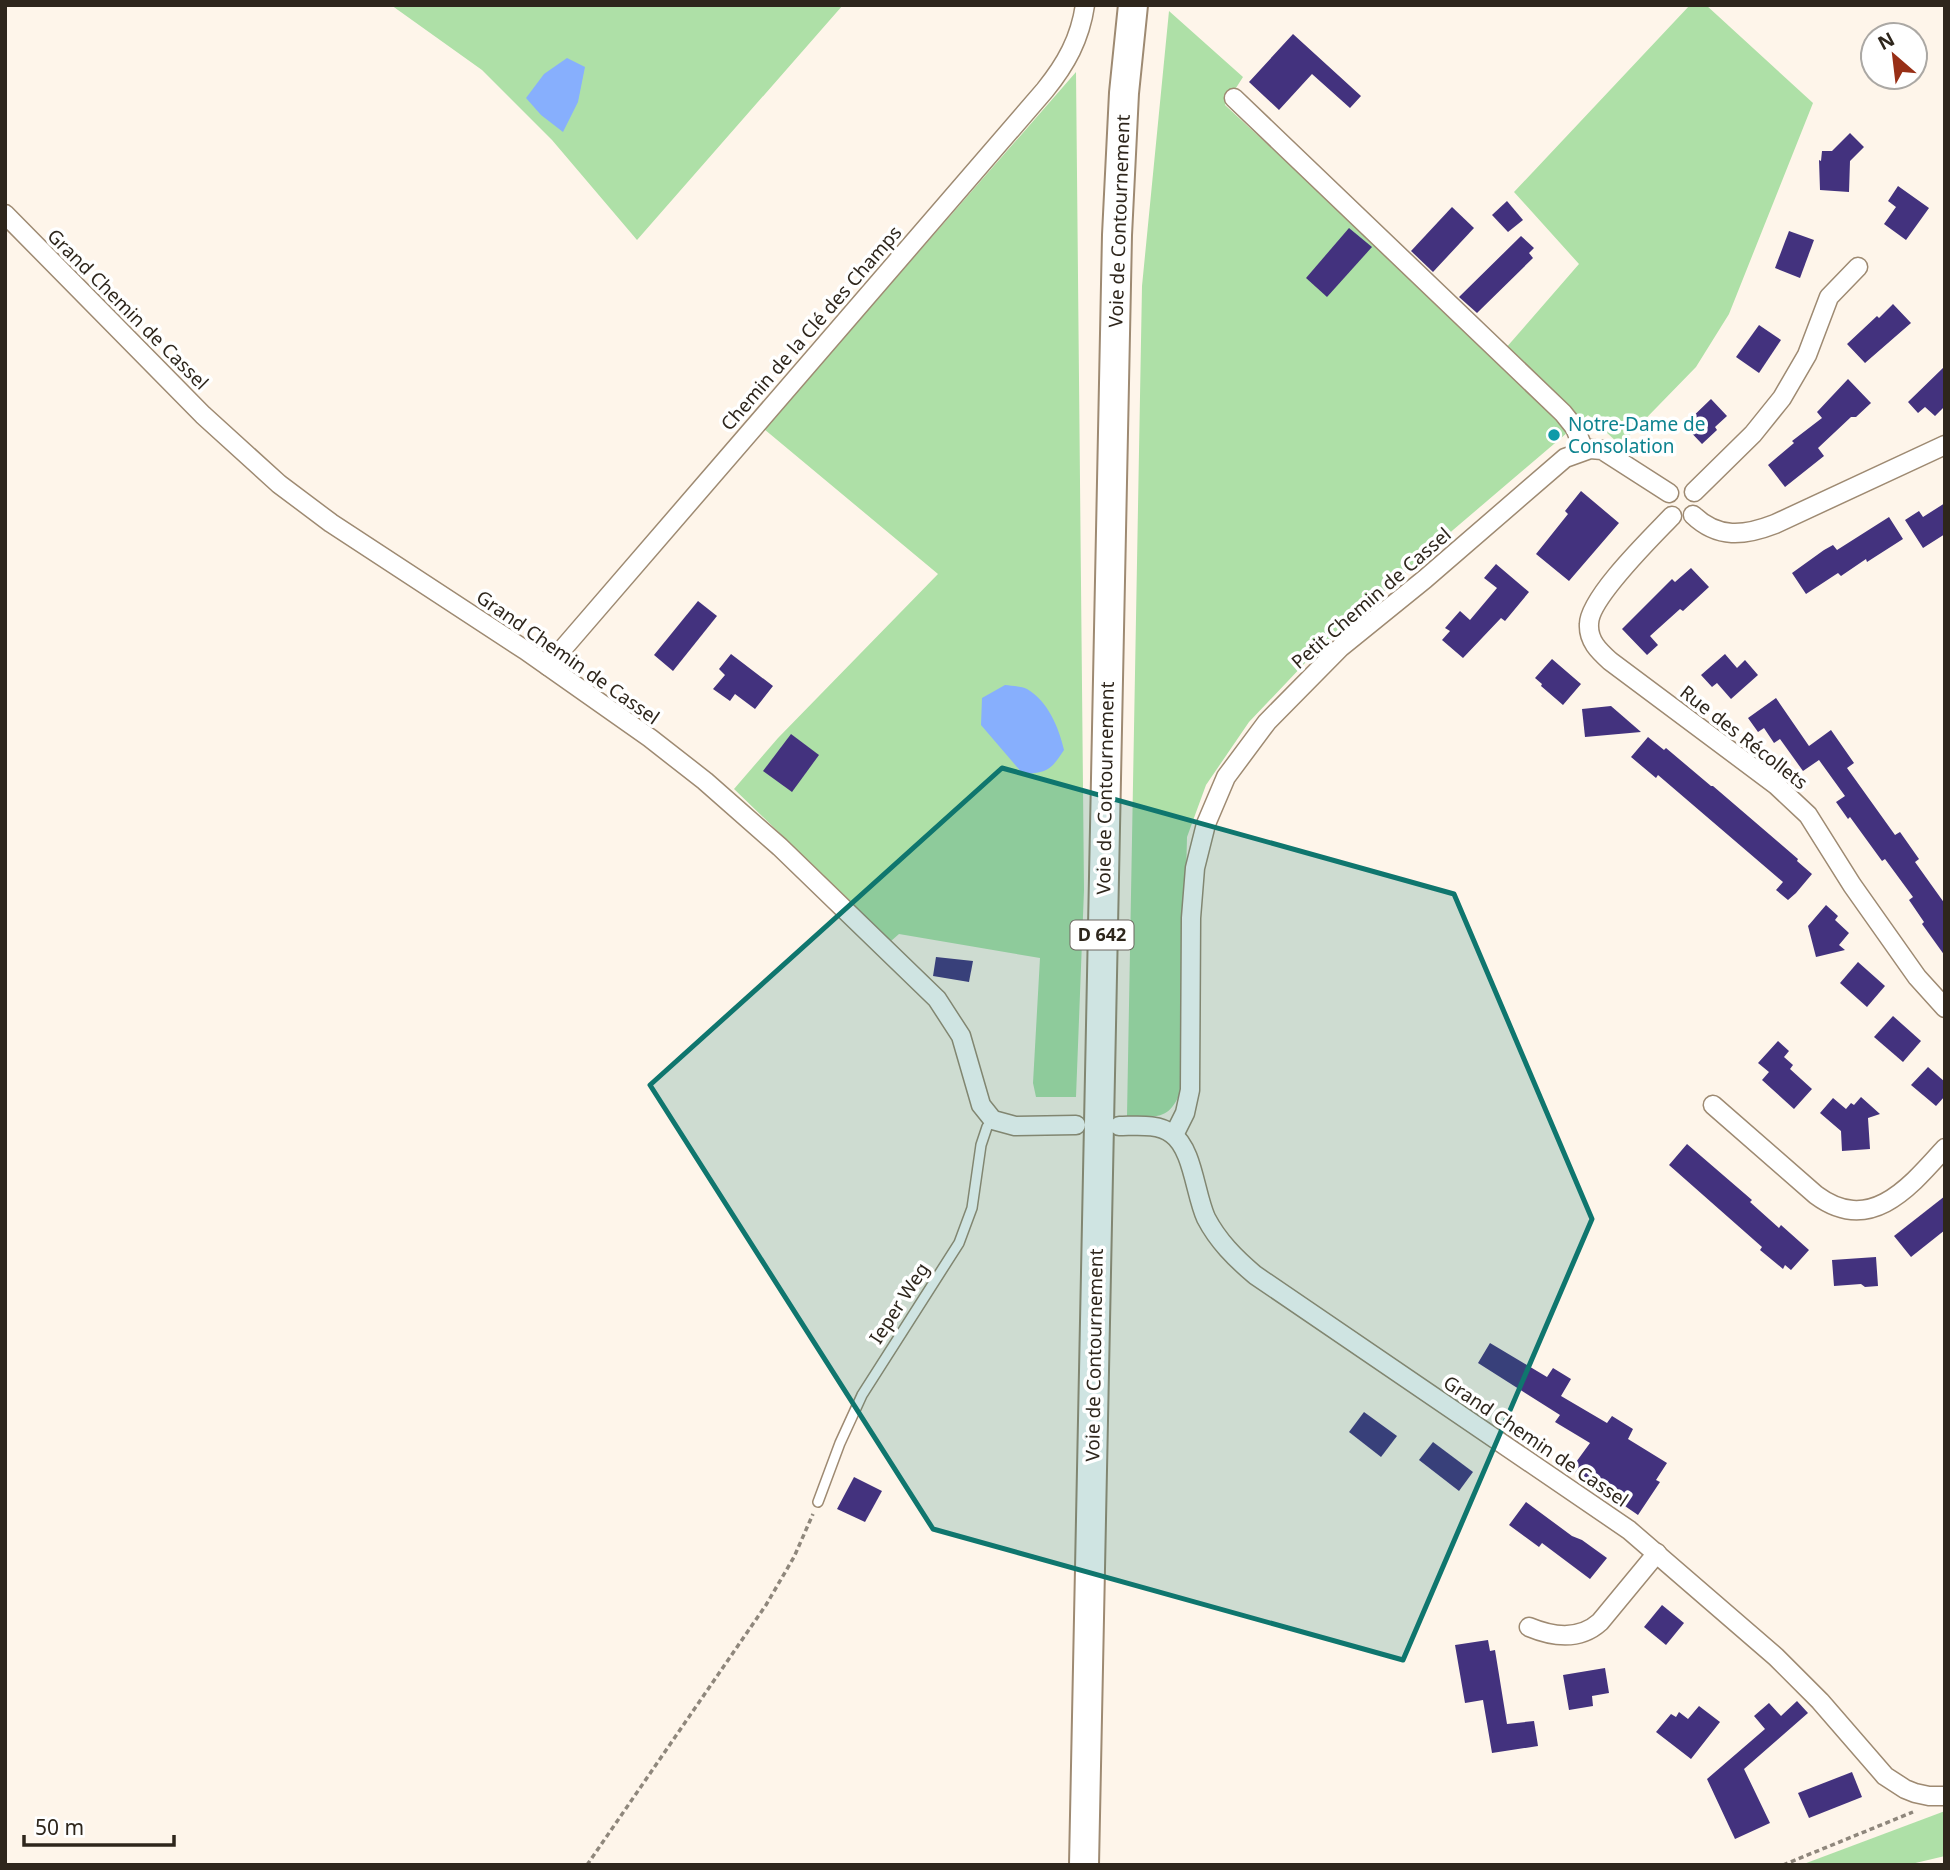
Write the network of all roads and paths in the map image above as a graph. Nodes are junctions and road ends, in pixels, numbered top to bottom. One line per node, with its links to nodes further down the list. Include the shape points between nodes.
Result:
1 (1085, 5): 12 (street, Chemin de la Clé des Champs, via 1071,54 1045,90)
2 (1133, 5): 25 (highway, Voie de Contournement / D 642, via 1117,235)
3 (1234, 98): 7 (street, via 1563,413)
4 (5, 214): 12 (street, Grand Chemin de Cassel, via 271,478)
5 (1858, 267): 8 (street, via 1829,297 1807,355 1782,398)
6 (1945, 445): 10 (street, via 1754,532 1714,530)
7 (1584, 450): 9 (street, via 1607,452); 18 (street, Petit Chemin de Cassel, via 1560,461 1341,648 1267,722 1226,778 1206,824 1195,868 1190,1090)
8 (1694, 492): 9 (street, via 1683,486); 10 (street, via 1698,504)
9 (1669, 493): 11 (street, via 1665,505)
10 (1693, 515): 11 (street)
11 (1672, 516): 13 (street, Rue des Récollets, via 1596,602 1589,622 1591,639 1610,661 1770,780 1808,815 1917,977)
12 (548, 667): 15 (street, Grand Chemin de Cassel, via 705,781 925,986 955,1025 981,1105)
13 (1945, 1008)
14 (1713, 1105): 19 (street, via 1827,1204 1844,1210 1866,1210 1887,1203)
15 (993, 1119): 16 (street, via 1015,1126); 20 (lane, Ieper Weg, via 984,1135 972,1208 959,1243 862,1395)
16 (1076, 1125)
17 (1119, 1126): 18 (street, via 1157,1127)
18 (1174, 1135): 21 (street, Grand Chemin de Cassel, via 1185,1151 1206,1217 1220,1241 1243,1264)
19 (1945, 1148)
20 (818, 1502): 24 (path, via 766,1605)
21 (1657, 1553): 22 (street, via 1589,1631 1556,1636); 23 (street, Grand Chemin de Cassel, via 1791,1671 1885,1776 1905,1789)
22 (1529, 1627)
23 (1937, 1796): 26 (path, via 1900,1819)
24 (587, 1865)
25 (1084, 1865)
26 (1783, 1865)

